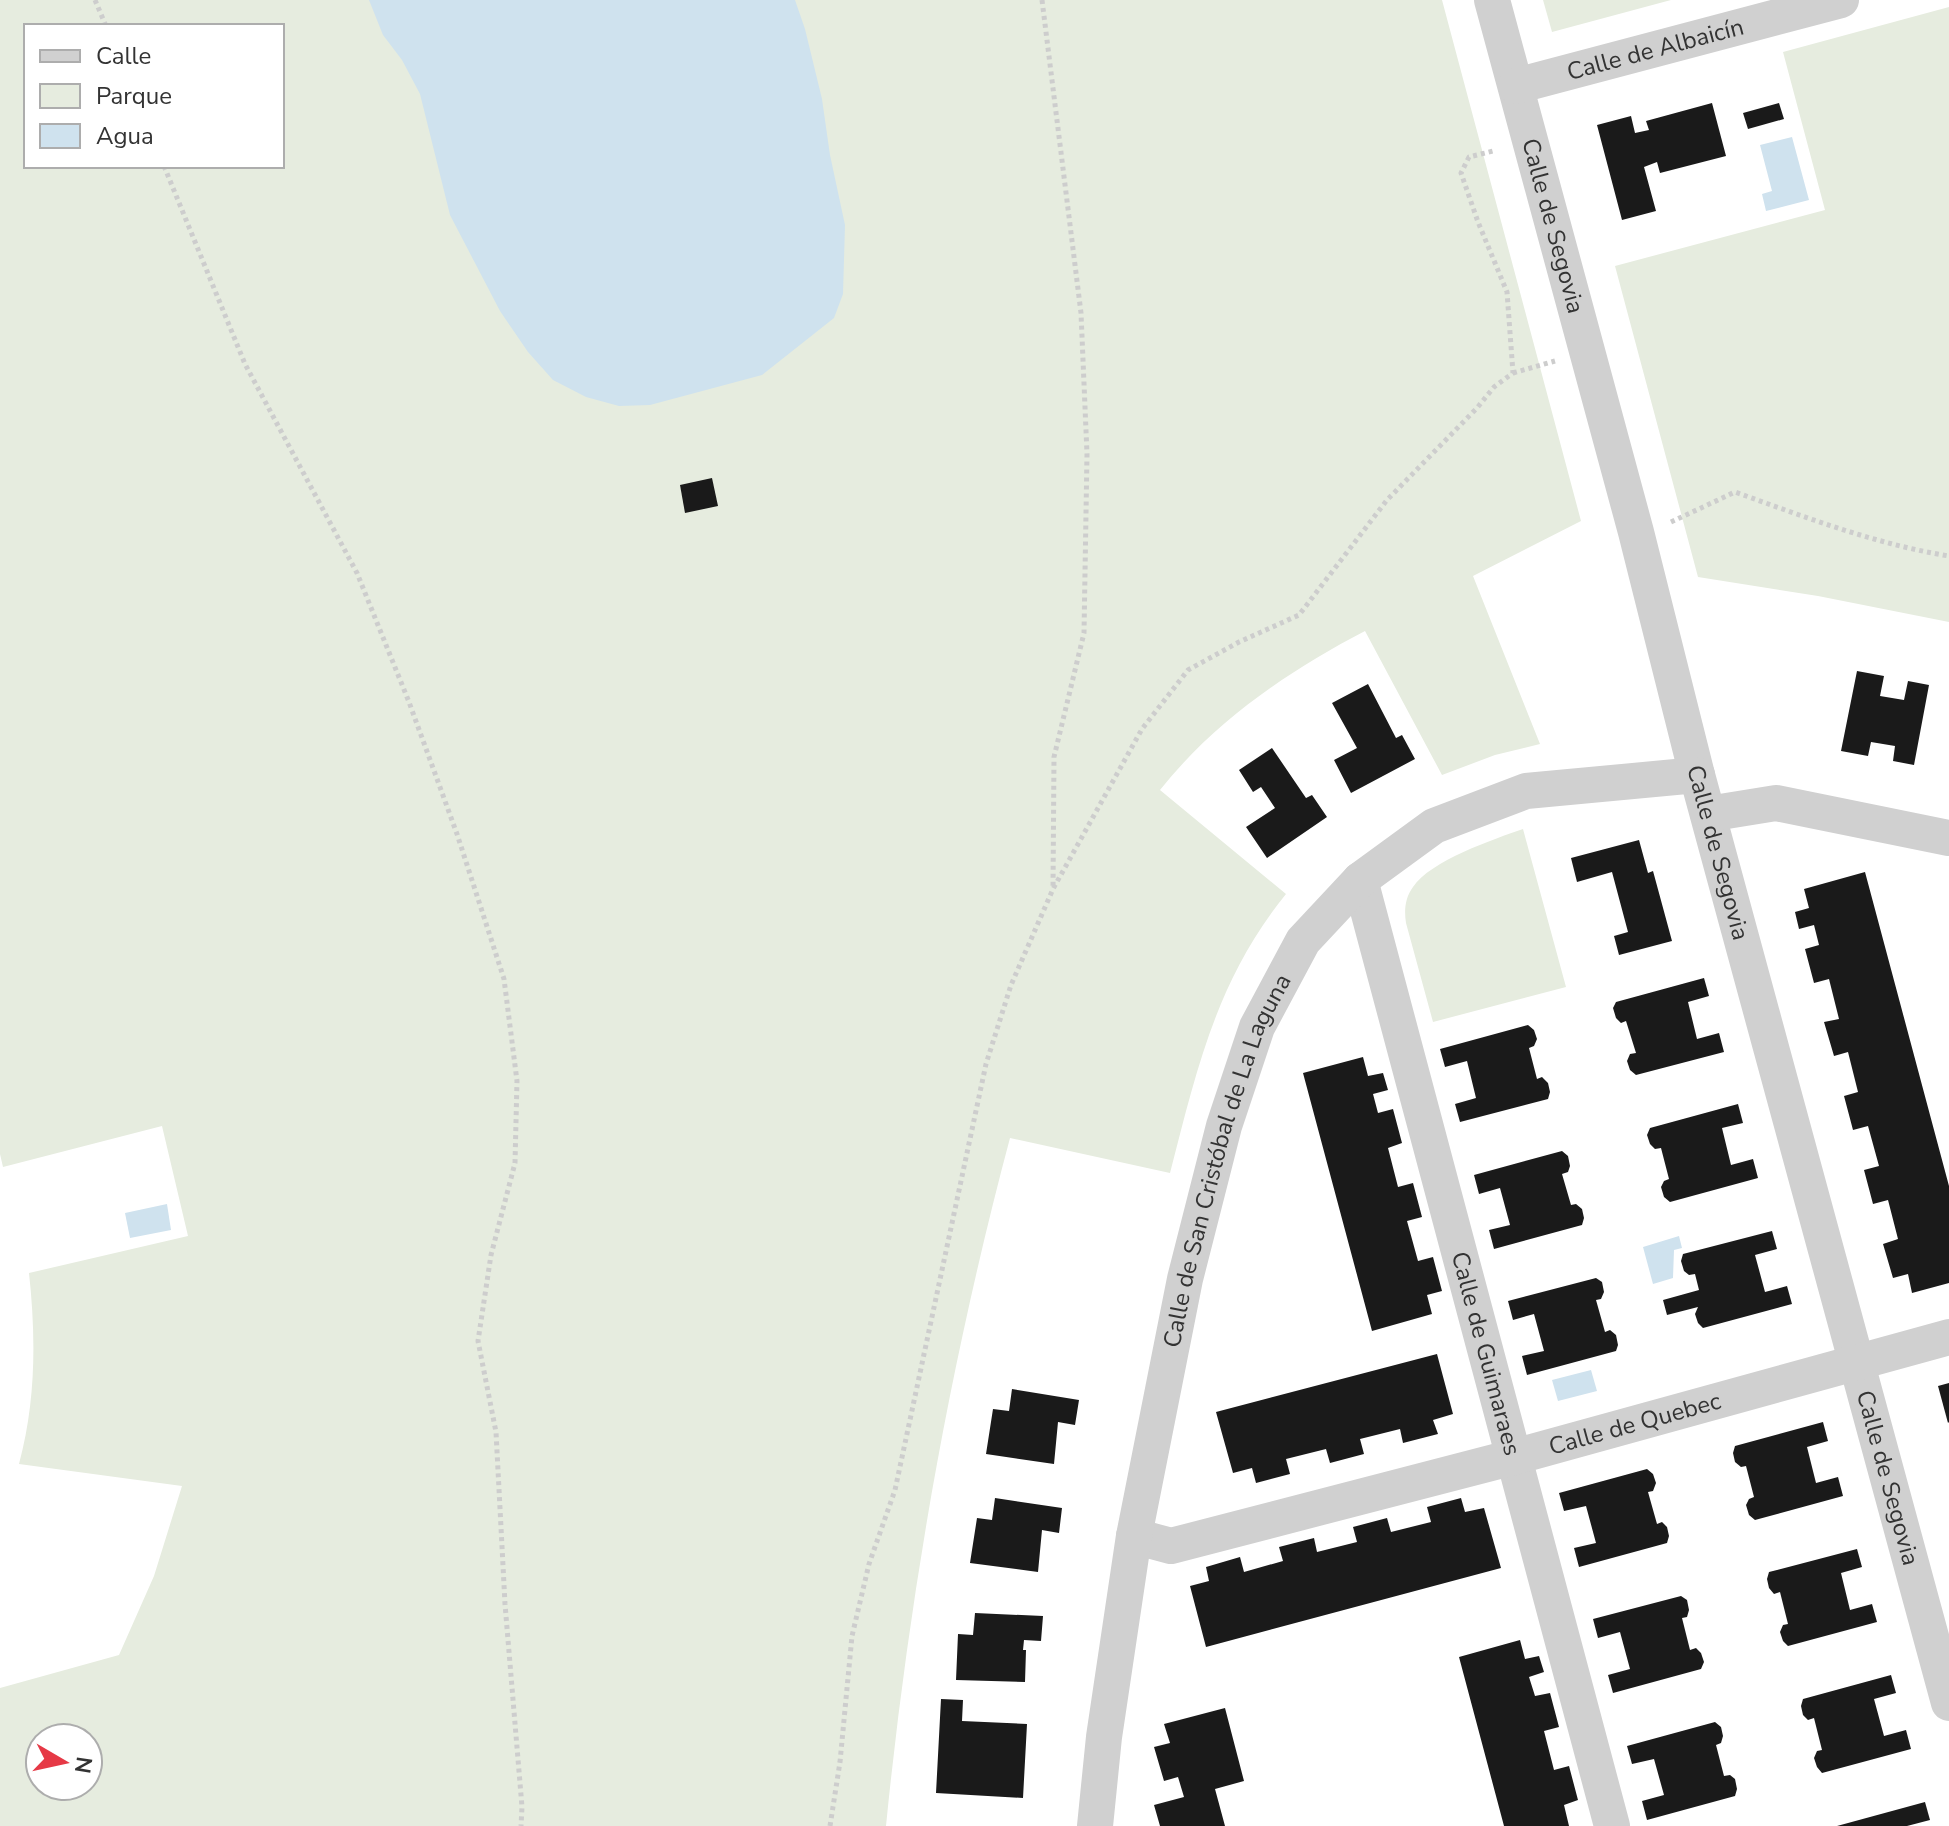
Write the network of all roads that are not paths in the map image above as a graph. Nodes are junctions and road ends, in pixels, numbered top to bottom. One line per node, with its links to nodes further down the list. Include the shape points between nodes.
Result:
1 (1492, 0): 3 (street, Calle de Segovia)
2 (1841, 0): 3 (street, Calle de Albaicín)
3 (1516, 86): 4 (street, Calle de Segovia)
4 (1697, 775): 5 (street, Calle de Segovia); 7 (street, Calle de San Cristóbal de La Laguna, via 1526,791 1434,826)
5 (1708, 814): 6 (street, via 1776,803); 9 (street, Calle de Segovia)
6 (1949, 838)
7 (1360, 880): 10 (street, Calle de Guimaraes); 11 (street, Calle de San Cristóbal de La Laguna, via 1303,941 1257,1027 1224,1126 1185,1279)
8 (1949, 1337): 9 (street, Calle de Quebec)
9 (1856, 1362): 10 (street, Calle de Quebec); 12 (street, Calle de Segovia)
10 (1514, 1457): 11 (street, Calle de Quebec, via 1171,1546); 14 (street, Calle de Guimaraes)
11 (1134, 1536): 13 (street, Calle de San Cristóbal de La Laguna)
12 (1949, 1703)
13 (1095, 1826)
14 (1612, 1826)

